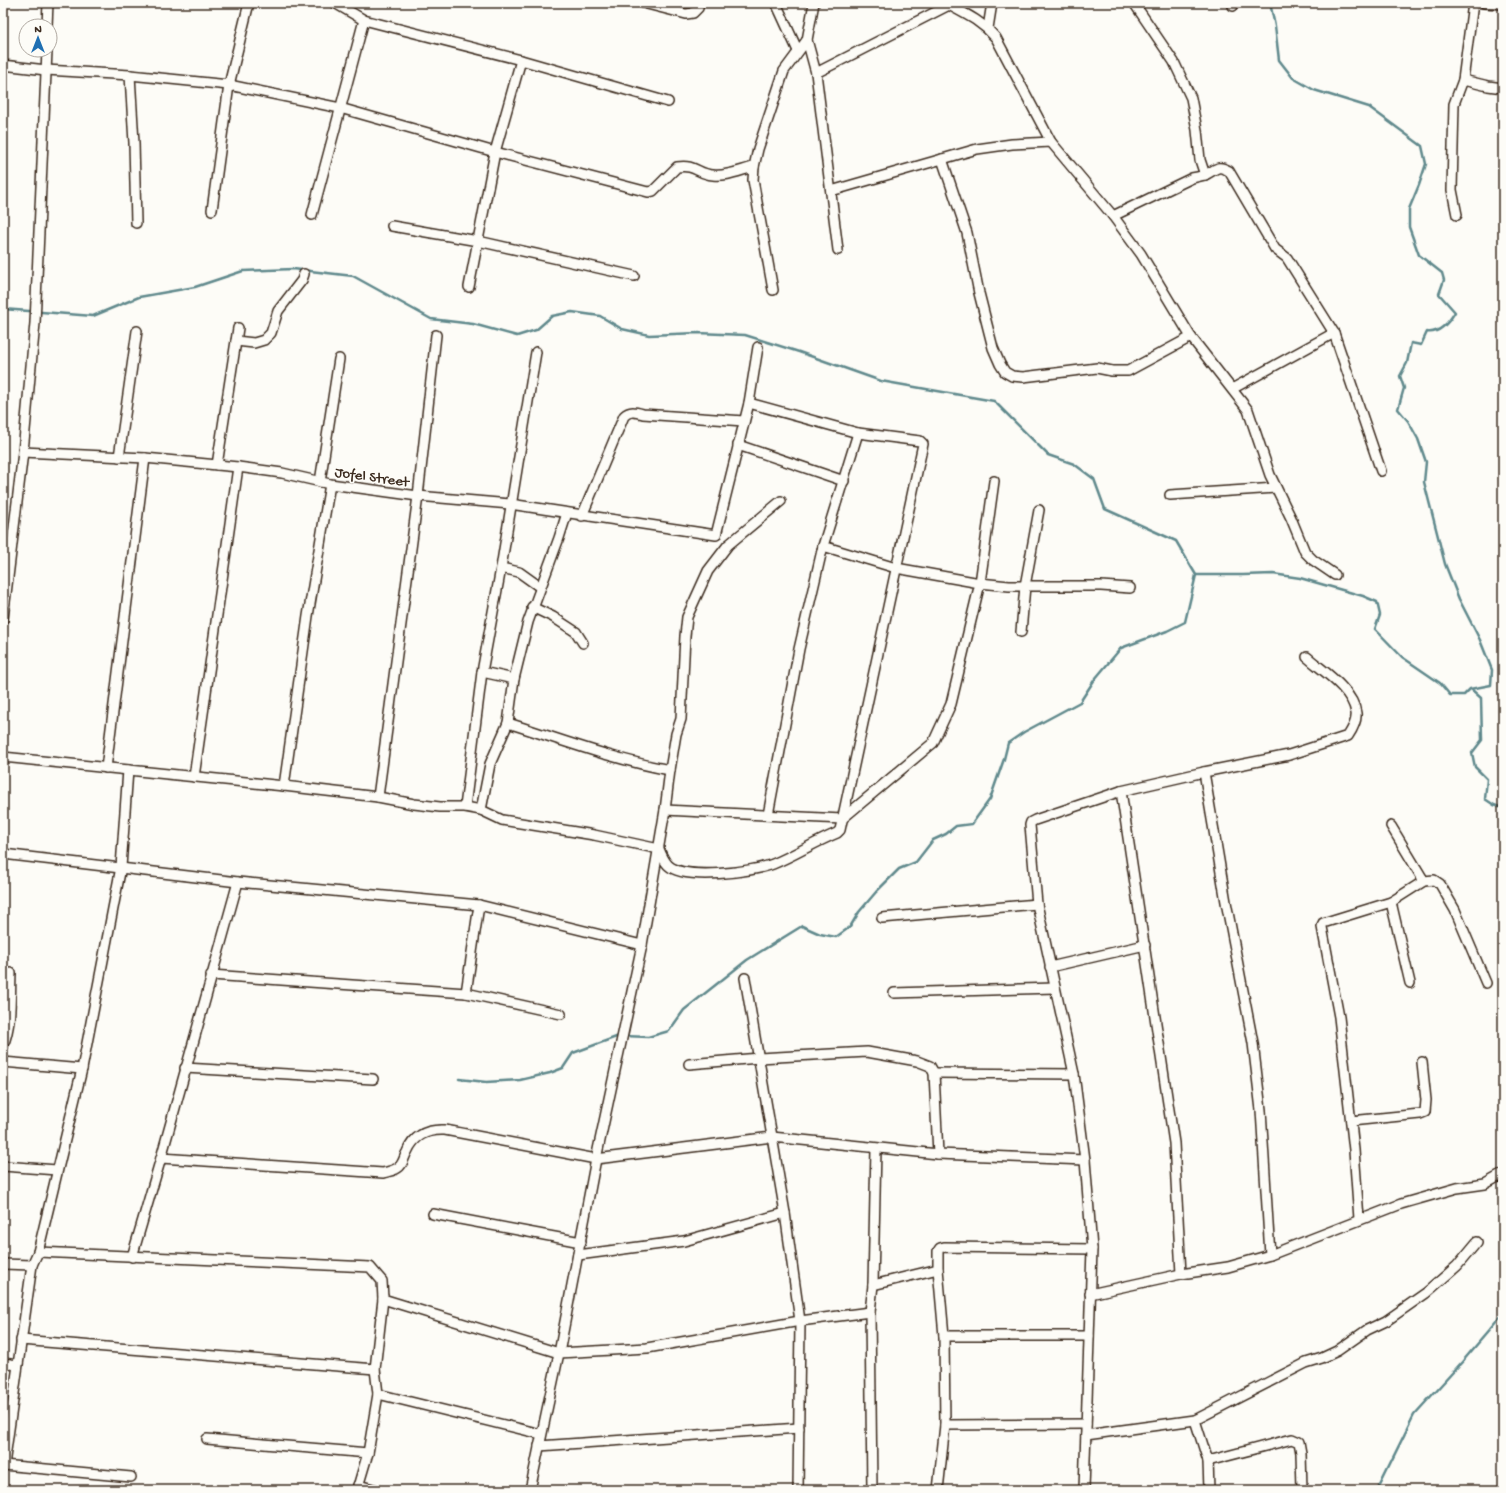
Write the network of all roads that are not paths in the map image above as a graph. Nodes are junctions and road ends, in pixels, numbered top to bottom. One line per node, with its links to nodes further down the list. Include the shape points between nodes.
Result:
1 (48, 3): 14 (street)
2 (249, 3): 26 (street)
3 (335, 3): 15 (street)
4 (643, 3): 5 (street, via 686,14 693,13)
5 (699, 3)
6 (776, 3): 18 (street)
7 (814, 3): 17 (street)
8 (992, 3): 16 (street)
9 (1134, 3): 34 (street, via 1174,62 1191,98)
10 (1473, 3): 25 (street)
11 (1484, 3): 13 (street)
12 (951, 4): 16 (street); 23 (street)
13 (1503, 4)
14 (48, 18)
15 (364, 20): 20 (street); 29 (street)
16 (988, 28): 30 (street, via 996,38)
17 (807, 40): 18 (street); 23 (street)
18 (798, 51): 33 (street, via 784,71)
19 (47, 58): 22 (street)
20 (521, 60): 28 (street); 31 (street)
21 (3, 65): 22 (street)
22 (46, 70): 24 (street); 62 (street, via 35,323)
23 (816, 73): 35 (street)
24 (130, 75): 26 (street); 40 (street)
25 (1463, 80): 27 (street); 38 (street, via 1454,104 1452,190)
26 (229, 86): 29 (street); 36 (street)
27 (1503, 88)
28 (668, 102)
29 (340, 108): 31 (street); 37 (street)
30 (1051, 142): 32 (street, via 977,149); 39 (street)
31 (495, 152): 33 (street, via 648,192 653,191 677,167 692,167 704,174 715,176); 42 (street)
32 (942, 159): 35 (street); 52 (street, via 967,233 993,348 1008,374 1023,377 1097,368 1128,371)
33 (754, 167): 47 (street, via 753,180)
34 (1204, 175): 39 (street, via 1192,178); 50 (street, via 1217,168 1228,171 1275,249 1287,258)
35 (831, 191): 43 (street)
36 (212, 210)
37 (312, 215)
38 (1457, 215)
39 (1113, 216): 52 (street, via 1141,254)
40 (136, 224)
41 (392, 226): 42 (street)
42 (478, 241): 45 (street); 46 (street)
43 (838, 250)
44 (304, 274): 53 (street, via 278,311 271,333 264,340 254,343)
45 (634, 276)
46 (469, 287)
47 (773, 290)
48 (238, 328): 53 (street)
49 (137, 331): 63 (street)
50 (1334, 333): 57 (street); 67 (street)
51 (436, 335): 74 (street)
52 (1191, 337): 57 (street)
53 (236, 341): 65 (street)
54 (758, 347): 58 (street)
55 (536, 352): 76 (street)
56 (339, 359): 69 (street)
57 (1232, 390): 72 (street, via 1248,410)
58 (749, 403): 59 (street); 60 (street)
59 (744, 421): 61 (street); 79 (street, via 628,412 624,416)
60 (858, 433): 68 (street); 82 (street, via 920,441 923,444)
61 (738, 445): 68 (street); 79 (street, Jofel Street, via 716,535)
62 (23, 452): 63 (street, Jofel Street); 89 (street)
63 (119, 457): 64 (street, Jofel Street)
64 (145, 458): 65 (street, Jofel Street); 97 (street)
65 (217, 465): 66 (street, Jofel Street)
66 (238, 467): 69 (street, Jofel Street, via 282,473); 101 (street)
67 (1381, 471)
68 (844, 481): 80 (street)
69 (320, 482): 71 (street, Jofel Street)
70 (994, 482): 84 (street)
71 (330, 484): 74 (street, Jofel Street); 102 (street)
72 (1276, 488): 73 (street); 83 (street, via 1292,518 1305,552)
73 (1170, 495)
74 (418, 496): 76 (street, Jofel Street); 104 (street)
75 (781, 500): 99 (street, via 728,545 708,570 695,597 687,617 681,719)
76 (510, 504): 78 (street, Jofel Street); 81 (street)
77 (1039, 510): 85 (street)
78 (566, 513): 79 (street, Jofel Street); 86 (street)
79 (582, 516)
80 (822, 546): 82 (street); 108 (street, via 799,649)
81 (501, 568): 86 (street, via 519,572); 93 (street)
82 (896, 568): 84 (street); 109 (street)
83 (1336, 575)
84 (980, 583): 85 (street); 109 (street, via 951,704 933,743)
85 (1025, 586): 87 (street); 90 (street)
86 (540, 587): 88 (street)
87 (1130, 588)
88 (532, 607): 91 (street, via 576,632); 94 (street)
89 (3, 619)
90 (1021, 632)
91 (583, 643)
92 (1307, 657): 100 (street, via 1345,690 1354,705 1357,714 1348,736 1289,755)
93 (482, 672): 94 (street); 105 (street)
94 (514, 679): 95 (street)
95 (508, 723): 99 (street, via 649,767); 106 (street, via 490,764)
96 (3, 757): 97 (street)
97 (106, 768): 98 (street)
98 (128, 770): 101 (street); 113 (street)
99 (670, 770): 107 (street)
100 (1204, 772): 103 (street); 160 (street, via 1253,1042 1261,1110)
101 (194, 777): 102 (street)
102 (284, 786): 104 (street)
103 (1121, 791): 117 (street, via 1031,822); 121 (street)
104 (378, 797): 105 (street, via 414,804)
105 (465, 807): 106 (street)
106 (481, 810): 111 (street, via 502,820)
107 (665, 810): 108 (street); 111 (street)
108 (768, 816): 109 (street)
109 (842, 819): 111 (street, via 837,833 772,865 742,872 687,873 668,865)
110 (1391, 826): 114 (street)
111 (659, 849): 120 (street)
112 (3, 854): 113 (street)
113 (121, 867): 115 (street); 138 (street)
114 (1424, 881): 116 (street); 127 (street, via 1434,880 1440,884 1455,910)
115 (238, 882): 118 (street); 124 (street)
116 (1391, 902): 126 (street); 142 (street, via 1323,923 1322,927 1339,1017)
117 (1037, 904): 119 (street); 122 (street)
118 (479, 905): 120 (street); 129 (street)
119 (882, 918)
120 (642, 945): 147 (street)
121 (1145, 945): 122 (street); 165 (street, via 1174,1143)
122 (1050, 967): 128 (street)
123 (11, 973): 132 (street, via 9,1014)
124 (211, 975): 129 (street); 137 (street)
125 (745, 978): 133 (street)
126 (1410, 983)
127 (1486, 983)
128 (1055, 988): 130 (street); 140 (street)
129 (466, 993): 131 (street)
130 (894, 993)
131 (561, 1014)
132 (3, 1045)
133 (759, 1058): 136 (street); 139 (street, via 867,1052 917,1061 930,1066); 143 (street)
134 (3, 1062): 138 (street)
135 (1422, 1062): 142 (street, via 1425,1112)
136 (690, 1064)
137 (185, 1068): 141 (street); 146 (street)
138 (82, 1070): 150 (street)
139 (934, 1072): 140 (street); 145 (street)
140 (1074, 1074): 148 (street)
141 (373, 1079)
142 (1351, 1121): 154 (street)
143 (772, 1137): 144 (street); 147 (street); 152 (street)
144 (876, 1149): 145 (street); 166 (street)
145 (938, 1154): 148 (street)
146 (161, 1158): 147 (street, via 383,1173 402,1164 415,1139 435,1129); 161 (street)
147 (596, 1159): 155 (street)
148 (1085, 1160): 157 (street)
149 (3, 1166): 150 (street)
150 (58, 1170): 158 (street)
151 (1503, 1174): 154 (street, via 1485,1184 1457,1188)
152 (785, 1213): 159 (street, via 684,1241); 170 (street)
153 (433, 1214): 155 (street)
154 (1359, 1219): 160 (street)
155 (581, 1242): 159 (street)
156 (1477, 1242): 179 (street, via 1457,1266 1440,1281 1386,1321 1367,1330 1337,1351 1306,1363)
157 (1092, 1249): 164 (street, via 944,1247 938,1251); 167 (street)
158 (38, 1252): 161 (street); 163 (street)
159 (578, 1255): 174 (street)
160 (1270, 1255): 165 (street)
161 (132, 1257): 168 (street, via 370,1267 382,1281)
162 (3, 1264): 163 (street)
163 (32, 1265): 173 (street)
164 (938, 1269): 166 (street); 171 (street)
165 (1182, 1274): 167 (street)
166 (873, 1285): 169 (street)
167 (1090, 1294): 172 (street)
168 (383, 1299): 174 (street); 177 (street)
169 (870, 1312): 170 (street); 195 (street)
170 (800, 1321): 174 (street, via 647,1348); 182 (street)
171 (944, 1336): 172 (street); 181 (street)
172 (1089, 1336): 180 (street)
173 (21, 1340): 176 (street); 177 (street)
174 (559, 1353): 183 (street)
175 (3, 1363): 176 (street)
176 (17, 1365): 189 (street)
177 (375, 1369): 178 (street)
178 (378, 1394): 183 (street); 187 (street)
179 (1195, 1420): 184 (street); 188 (street)
180 (1086, 1424): 181 (street); 184 (street)
181 (945, 1425): 196 (street)
182 (799, 1428): 186 (street); 194 (street)
183 (541, 1434): 186 (street)
184 (1086, 1435): 197 (street)
185 (207, 1439): 187 (street)
186 (539, 1446): 193 (street)
187 (368, 1453): 191 (street)
188 (1208, 1461): 198 (street); 199 (street, via 1292,1439 1298,1442 1301,1453)
189 (3, 1465): 190 (street)
190 (131, 1477)
191 (358, 1488): 192 (street)
192 (377, 1490)
193 (530, 1490)
194 (798, 1490)
195 (872, 1490)
196 (938, 1490)
197 (1084, 1490)
198 (1208, 1490)
199 (1302, 1490)

